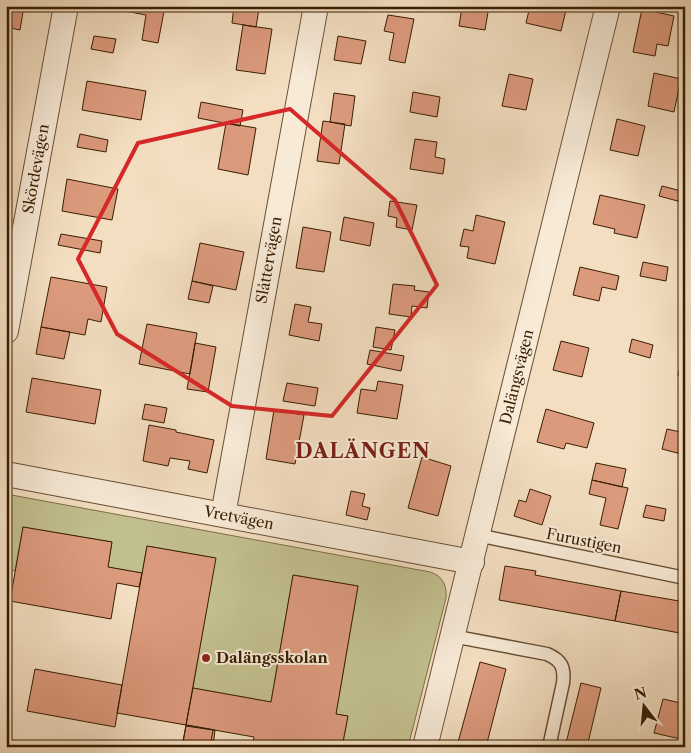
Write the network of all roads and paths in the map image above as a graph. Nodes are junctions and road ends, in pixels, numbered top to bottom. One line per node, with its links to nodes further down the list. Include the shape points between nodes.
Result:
1 (66, 6): 4 (street, Skördevägen)
2 (316, 6): 6 (street, Slåttervägen)
3 (608, 6): 7 (street, Dalängsvägen)
4 (6, 331)
5 (6, 474): 6 (street, Vretvägen)
6 (222, 515): 8 (street, Vretvägen)
7 (478, 535): 8 (street, Dalängsvägen); 9 (lane, Furustigen)
8 (472, 562): 10 (street, Dalängsvägen)
9 (685, 578)
10 (452, 636): 11 (street, Dalängsvägen); 12 (lane, via 547,654 562,664 564,683)
11 (425, 747)
12 (549, 747)

